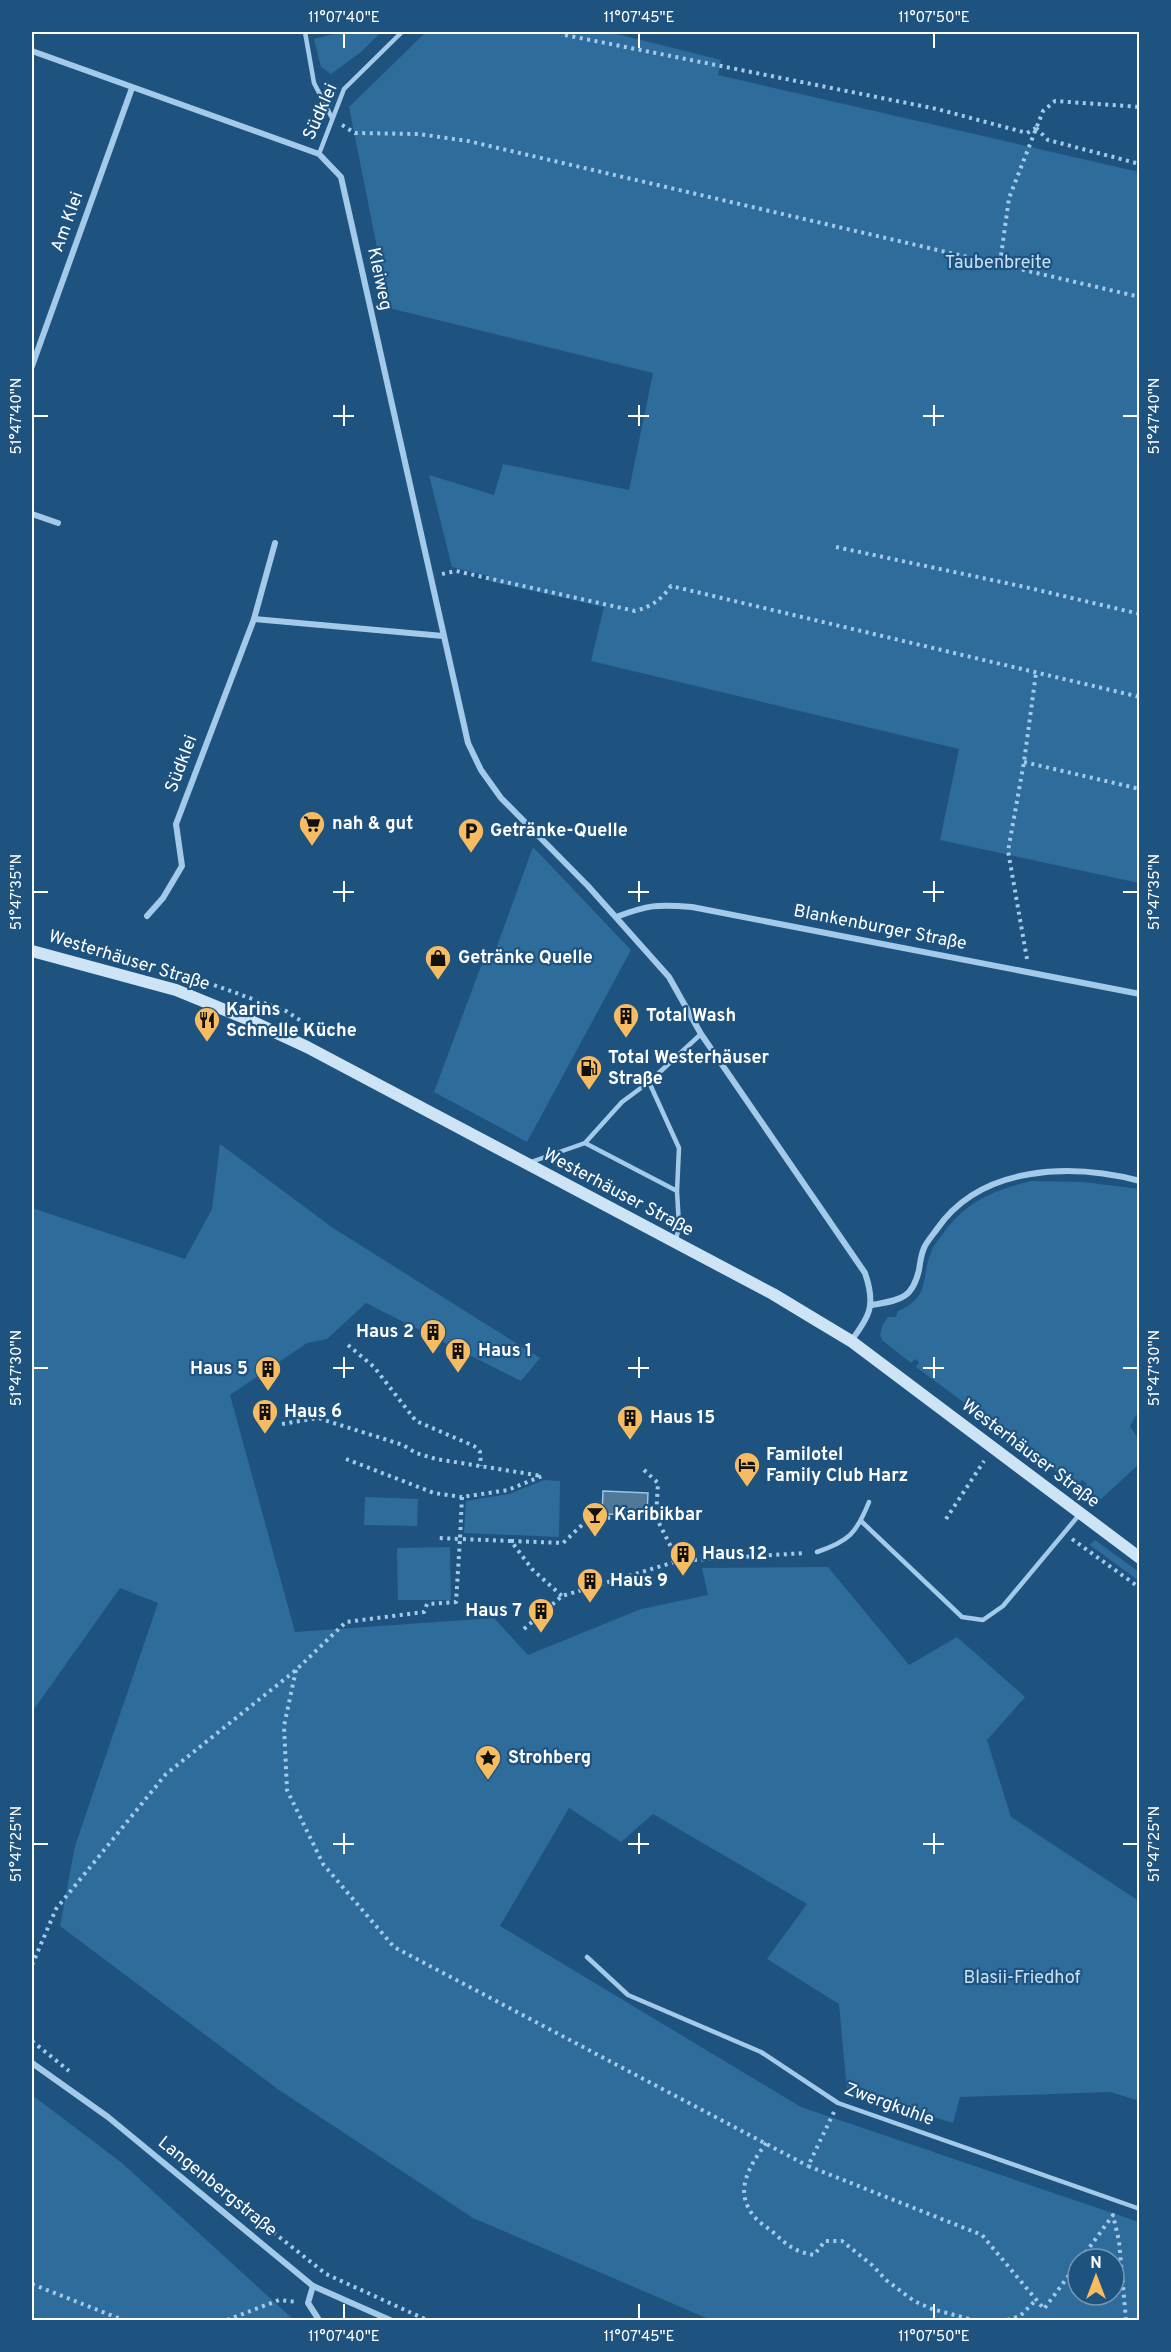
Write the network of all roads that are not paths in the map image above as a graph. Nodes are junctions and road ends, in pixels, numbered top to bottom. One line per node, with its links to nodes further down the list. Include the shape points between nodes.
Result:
1 (305, 32): 5 (lane, via 315,83)
2 (402, 32): 5 (lane, Südklei, via 344,89)
3 (32, 51): 4 (street, Kleiweg)
4 (132, 88): 6 (street, Kleiweg); 7 (street, Am Klei)
5 (332, 118): 6 (lane, Südklei)
6 (319, 154): 12 (street, Kleiweg, via 341,177)
7 (32, 366)
8 (32, 514): 9 (street)
9 (58, 523)
10 (275, 543): 11 (street, Südklei)
11 (254, 619): 12 (street); 13 (street, Südklei, via 176,824 182,866)
12 (443, 636): 14 (street, Kleiweg, via 460,718 481,770 501,798)
13 (147, 916)
14 (616, 918): 16 (street, Blankenburger Straße, via 647,906 692,907); 17 (street, via 669,978)
15 (32, 951): 20 (main road, Westerhäuser Straße, via 176,990 247,1019 308,1047)
16 (1140, 994)
17 (701, 1034): 18 (lane); 24 (street, via 865,1273)
18 (649, 1082): 19 (lane, via 622,1102); 22 (lane, via 679,1148)
19 (585, 1143): 20 (lane); 22 (lane)
20 (525, 1164): 23 (main road, Westerhäuser Straße)
21 (1140, 1181): 24 (street, via 1082,1172 1029,1174 1001,1180 974,1193 947,1215 924,1248 916,1280 907,1296)
22 (677, 1191): 23 (lane, via 680,1226)
23 (675, 1242): 25 (main road, Westerhäuser Straße)
24 (872, 1305): 25 (street)
25 (851, 1341): 27 (main road, Westerhäuser Straße)
26 (869, 1502): 28 (lane)
27 (1080, 1514): 28 (lane, via 1002,1606 983,1620 962,1617); 30 (main road, Westerhäuser Straße)
28 (861, 1521): 29 (lane, via 843,1543)
29 (817, 1552)
30 (1140, 1558)
31 (586, 1957): 33 (lane, Zwergkuhle, via 628,1995 761,2052 838,2103)
32 (32, 2063): 34 (street, Langenbergstraße, via 108,2117)
33 (1140, 2209)
34 (314, 2286): 35 (street, via 308,2303); 36 (street, Langenbergstraße)
35 (319, 2320)
36 (390, 2320)

